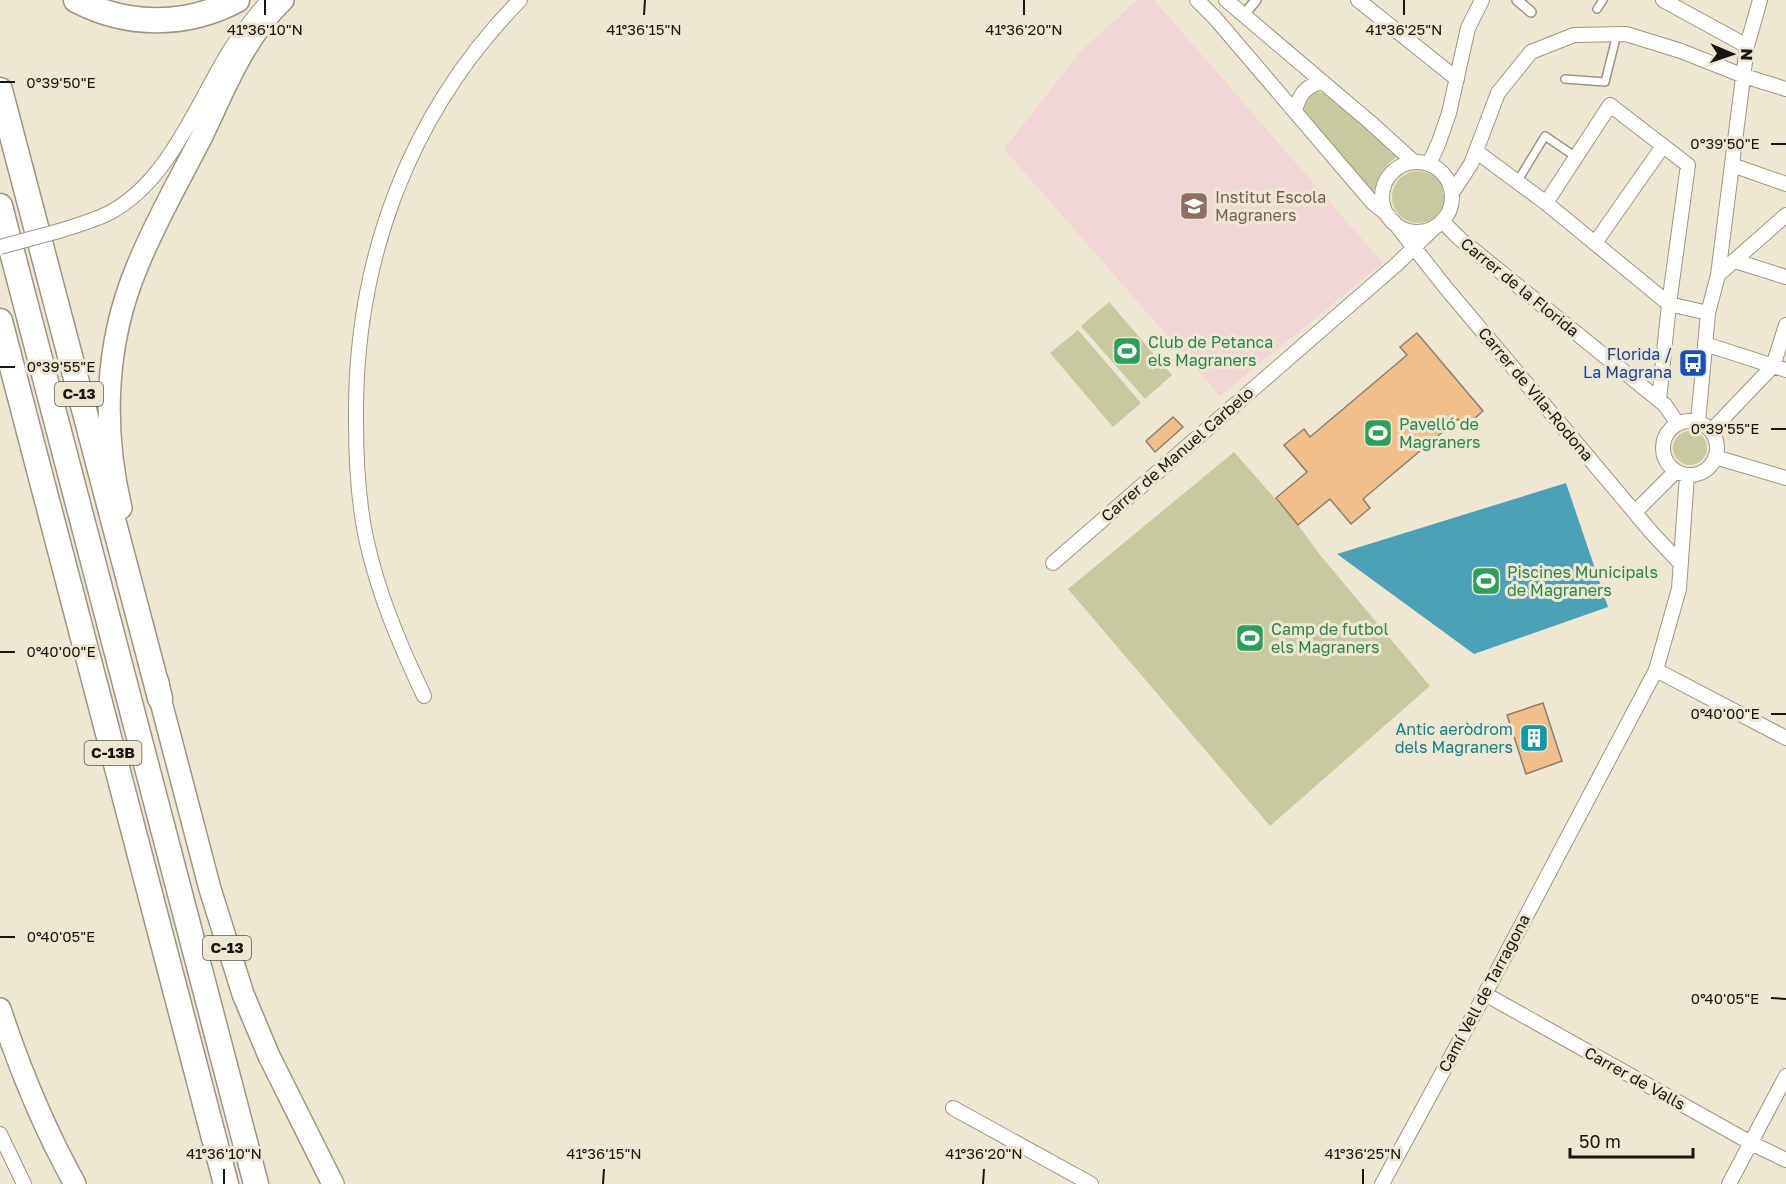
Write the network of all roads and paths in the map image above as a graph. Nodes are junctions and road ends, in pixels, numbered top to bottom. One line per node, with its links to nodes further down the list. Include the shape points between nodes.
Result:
1 (76, 0): 2 (highway, via 116,15 168,20 196,16)
2 (237, 0)
3 (268, 0): 42 (street, bridge, via 241,34 164,162 138,192 107,214)
4 (283, 0): 65 (highway, via 239,58 140,258 129,286 112,358 109,406 113,464 122,517 156,650)
5 (520, 0): 64 (street, via 464,67 409,162 371,268 359,337 356,444 363,519 391,622)
6 (1197, 0): 26 (street, Carrer de Vila-Rodona)
7 (1226, 0): 17 (street)
8 (1256, 0): 17 (street)
9 (1358, 0): 21 (street)
10 (1482, 0): 21 (street, via 1468,28)
11 (1517, 0): 16 (street)
12 (1603, 0): 15 (lane)
13 (1663, 0): 19 (street)
14 (1760, 0): 19 (street)
15 (1597, 9)
16 (1531, 12)
17 (1243, 16): 23 (street)
18 (1617, 34): 20 (street, via 1681,51); 22 (lane, via 1605,82); 28 (street, via 1574,35 1531,52 1498,93)
19 (1747, 46): 20 (street)
20 (1744, 76): 24 (street); 32 (street)
21 (1457, 79): 31 (street, via 1449,113)
22 (1565, 79)
23 (1323, 82): 26 (street, via 1302,93); 30 (street)
24 (1786, 89)
25 (0, 90): 65 (highway, C-13)
26 (1294, 111): 39 (street, Carrer de Vila-Rodona, via 1372,202)
27 (1663, 146): 29 (street, via 1610,105); 41 (street); 47 (street, via 1688,165)
28 (1477, 152): 33 (street); 35 (street)
29 (1576, 157): 33 (lane, via 1545,136); 36 (street)
30 (1414, 162): 31 (street); 39 (street, via 1393,172 1385,185 1383,201)
31 (1429, 164): 35 (street, via 1447,178)
32 (1732, 165): 34 (street); 45 (street)
33 (1517, 182): 36 (street)
34 (1786, 184)
35 (1452, 193): 40 (street, via 1450,208)
36 (1546, 203): 41 (street)
37 (0, 206): 77 (highway, C-13B)
38 (1786, 215): 44 (street)
39 (1391, 218): 40 (street, via 1406,230 1414,231); 43 (street, Carrer de Vila-Rodona)
40 (1439, 223): 43 (street, Carrer de Manuel Carbelo); 53 (street, Carrer de la Florida)
41 (1595, 243): 47 (street)
42 (0, 247)
43 (1414, 247): 60 (street, Carrer de Vila-Rodona); 61 (street, Carrer de Manuel Carbelo)
44 (1735, 261): 45 (street); 46 (street)
45 (1718, 275): 48 (street)
46 (1786, 277)
47 (1669, 304): 48 (street); 53 (street)
48 (1708, 313): 51 (street)
49 (0, 321): 76 (highway, C-13B)
50 (1786, 325): 52 (street)
51 (1705, 344): 52 (street); 54 (street)
52 (1780, 368): 56 (street)
53 (1659, 400): 55 (street, Carrer de la Florida)
54 (1698, 422): 55 (street); 56 (street)
55 (1677, 424): 58 (street, via 1666,436 1663,447 1668,463)
56 (1711, 431): 57 (street, via 1717,446)
57 (1715, 457): 58 (street, via 1702,472); 59 (street)
58 (1682, 473): 60 (street); 62 (street, Camí Vell de Tarragona)
59 (1786, 478)
60 (1635, 512): 62 (street, Carrer de Vila-Rodona)
61 (1053, 563)
62 (1681, 564): 63 (street, Camí Vell de Tarragona)
63 (1656, 670): 66 (street); 67 (street, Camí Vell de Tarragona)
64 (424, 696)
65 (160, 698): 78 (highway, C-13, via 210,889 243,994)
66 (1786, 738)
67 (1485, 993): 72 (street, Carrer de Valls); 80 (street, Camí Vell de Tarragona)
68 (0, 1009): 75 (highway, via 33,1100)
69 (1786, 1076): 72 (street)
70 (953, 1108): 79 (street)
71 (0, 1134): 74 (street)
72 (1751, 1143): 73 (street, Carrer de Valls); 81 (street)
73 (1786, 1160)
74 (24, 1184)
75 (75, 1184)
76 (226, 1184)
77 (256, 1184)
78 (333, 1184)
79 (1091, 1184)
80 (1382, 1184)
81 (1729, 1184)

